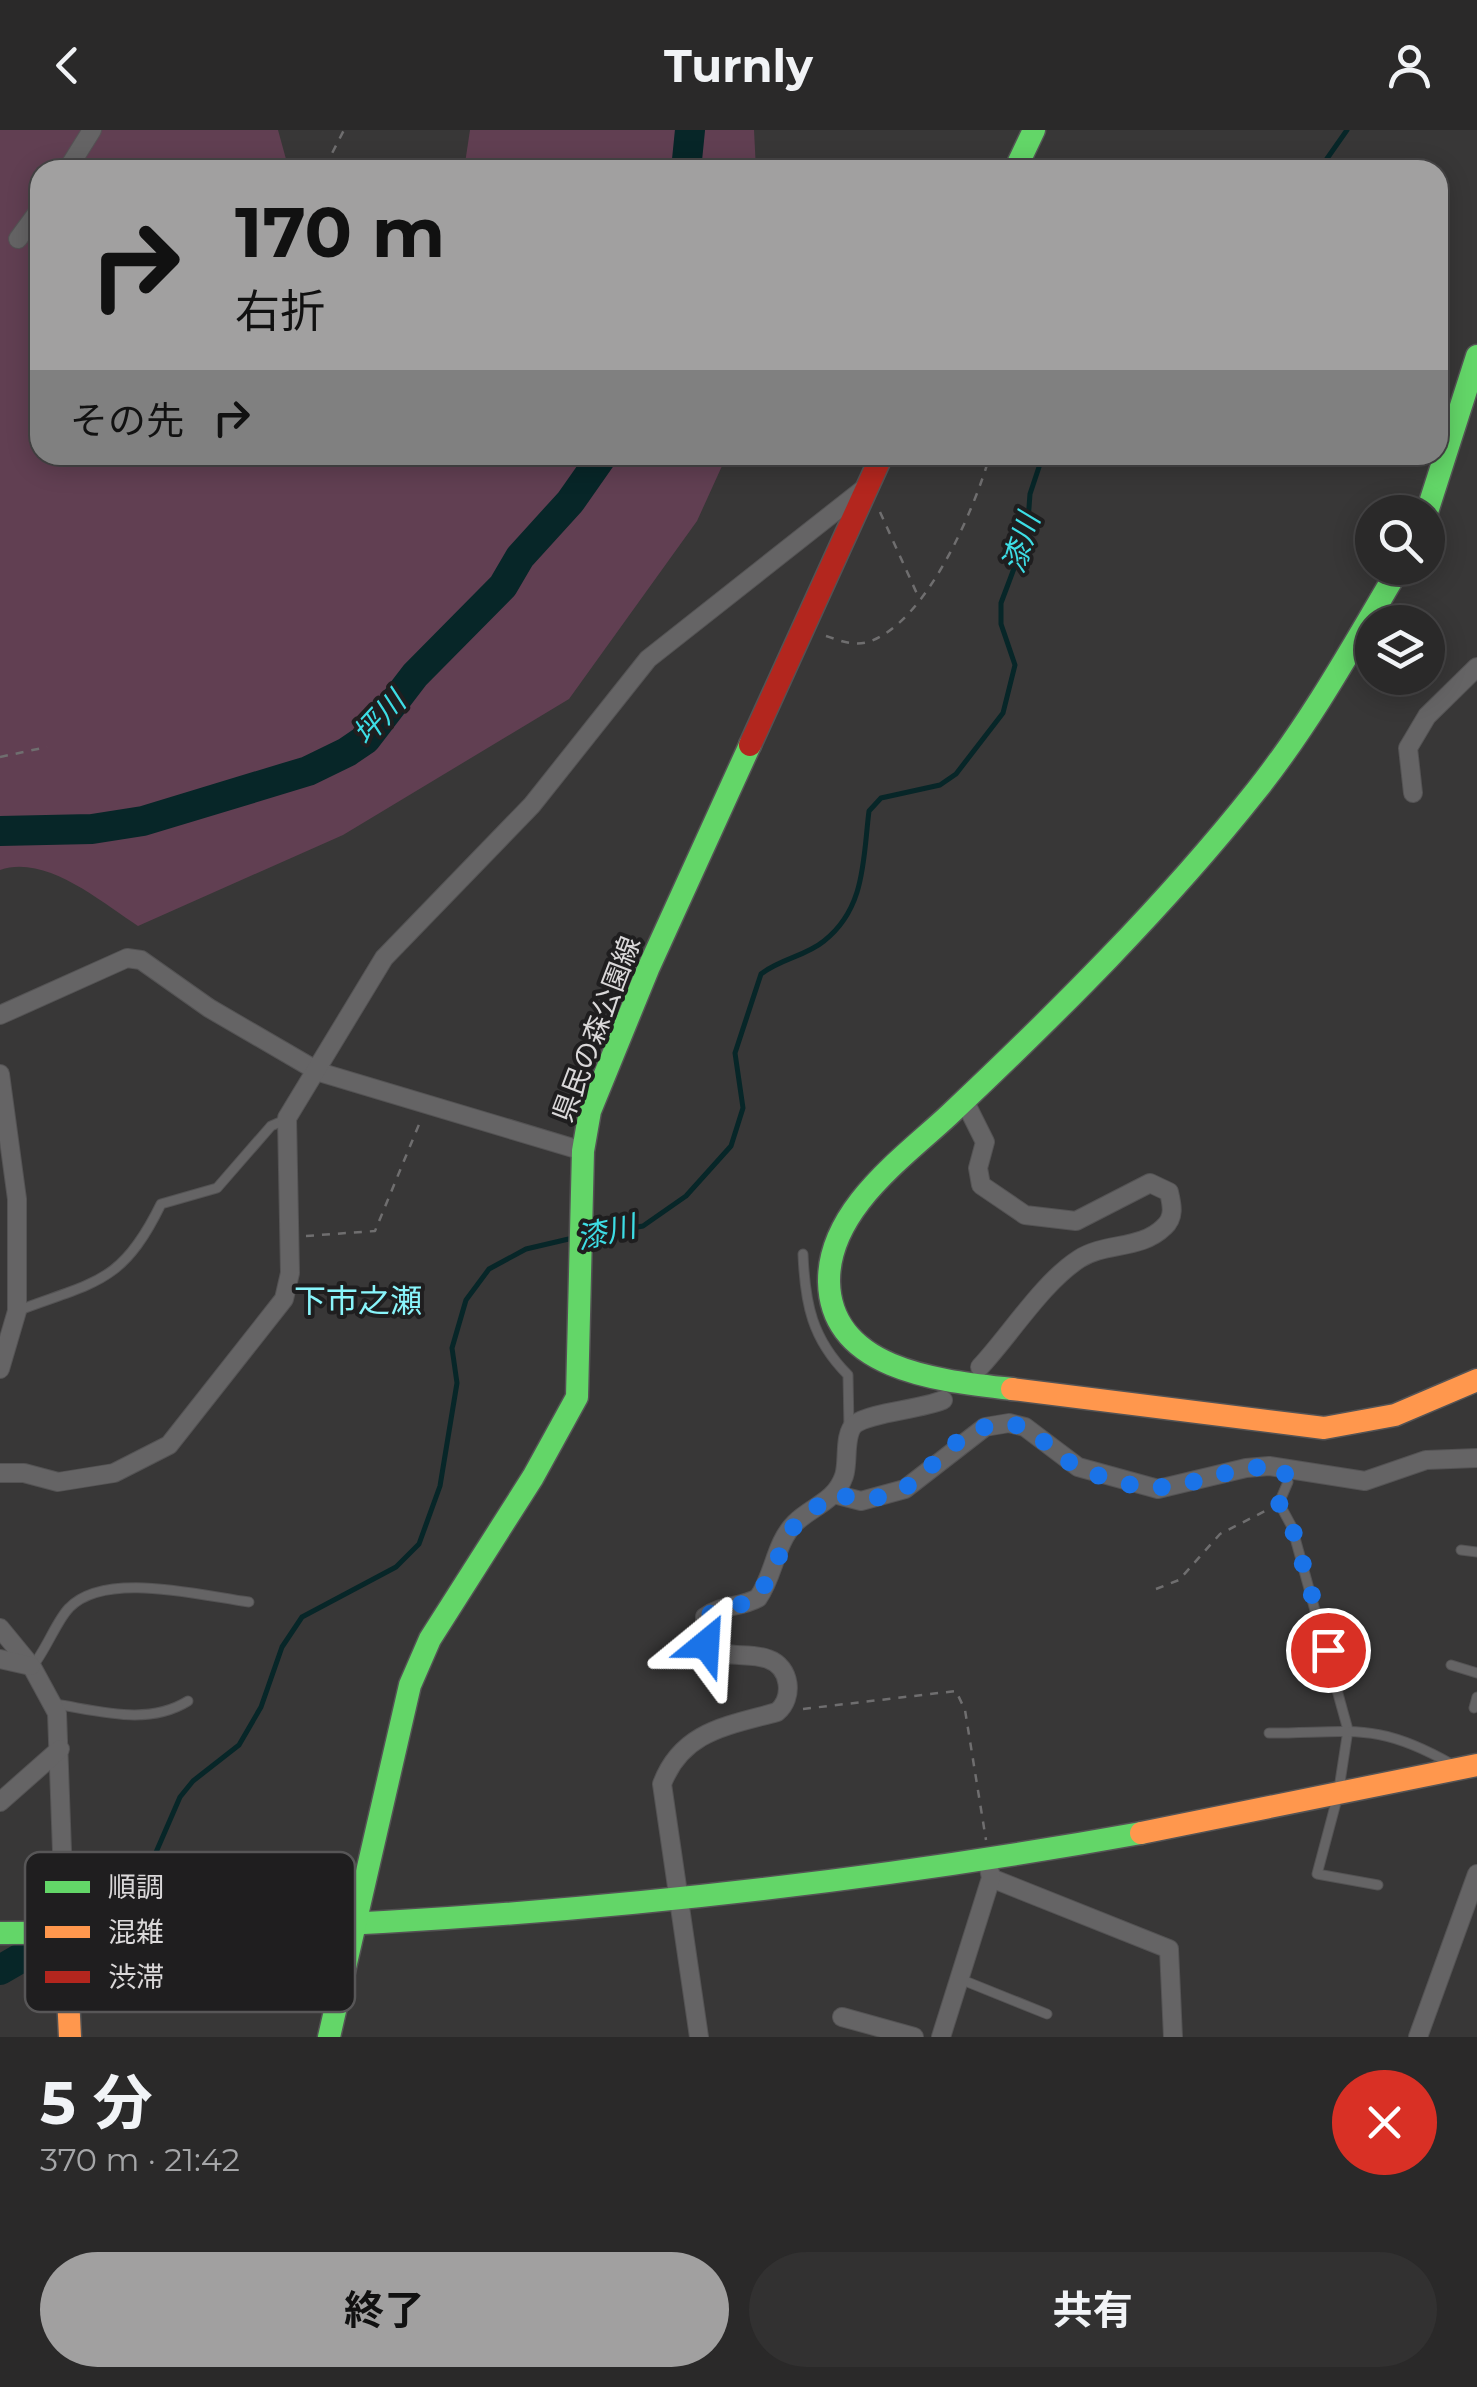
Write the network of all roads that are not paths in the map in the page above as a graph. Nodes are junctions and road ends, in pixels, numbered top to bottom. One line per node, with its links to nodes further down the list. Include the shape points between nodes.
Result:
1 (92, 130): 3 (street)
2 (1034, 130): 4 (street)
3 (73, 160)
4 (1020, 160)
5 (30, 223): 6 (street)
6 (18, 239)
7 (1477, 356): 8 (street)
8 (1448, 446)
9 (877, 465): 11 (street, 県民の森公園線)
10 (1442, 465): 12 (street)
11 (868, 485): 17 (street, via 648,659 532,805 384,958); 21 (street, 県民の森公園線, via 648,969 590,1111)
12 (1432, 495)
13 (1389, 585): 19 (street, via 1265,782)
14 (1477, 667): 15 (street, via 1426,716 1408,748)
15 (1414, 793)
16 (0, 1015): 17 (street, via 128,958 140,960)
17 (318, 1072): 20 (street); 21 (street)
18 (0, 1074): 23 (street, via 17,1199)
19 (964, 1100): 24 (street, via 985,1142 981,1185 1024,1215 1076,1221 1150,1183 1169,1192 1173,1208 1168,1224 1149,1240 1081,1258 1049,1284); 26 (street, via 864,1198 836,1245 832,1309 869,1355 953,1382 1324,1428 1394,1416)
20 (288, 1118): 23 (lane, via 272,1126 217,1188 161,1204 124,1266); 31 (street, via 290,1273 284,1299 169,1445 114,1473 58,1482)
21 (583, 1150): 54 (street, 県民の森公園線, via 577,1397 430,1639 410,1685)
22 (803, 1254): 28 (lane, via 808,1314 828,1356 848,1375)
23 (17, 1311): 25 (street)
24 (980, 1367)
25 (0, 1369)
26 (1477, 1380)
27 (943, 1400): 28 (street, via 872,1416)
28 (850, 1431): 32 (street)
29 (1477, 1458): 30 (street, via 1426,1460 1365,1481)
30 (1283, 1468): 32 (street, via 1246,1468 1158,1489 1132,1485 1078,1468 1025,1427 1009,1423 984,1427 893,1493 862,1501); 43 (lane, via 1288,1482 1279,1503 1297,1544)
31 (0, 1473)
32 (834, 1494): 53 (street, via 796,1522 758,1598 706,1617 706,1644 768,1658 785,1675 788,1696 777,1712 705,1732 666,1773 661,1800)
33 (1461, 1550): 34 (lane)
34 (1477, 1552)
35 (248, 1602): 39 (lane, via 114,1586 69,1607)
36 (0, 1628): 39 (street)
37 (0, 1659): 39 (street)
38 (1451, 1665): 40 (lane)
39 (32, 1666): 42 (street)
40 (1477, 1672)
41 (188, 1701): 42 (lane, via 168,1714 147,1716)
42 (52, 1704): 45 (street)
43 (1348, 1730): 44 (lane); 46 (lane, via 1387,1733); 47 (lane)
44 (1269, 1732)
45 (60, 1749): 48 (street); 49 (street)
46 (1468, 1767): 47 (street)
47 (1338, 1795): 50 (street); 52 (lane, via 1318,1874)
48 (0, 1802)
49 (63, 1852)
50 (989, 1870): 53 (street); 58 (street); 68 (street, via 1169,1948)
51 (1477, 1874): 69 (street)
52 (1378, 1885)
53 (677, 1904): 55 (street); 65 (street)
54 (355, 1912)
55 (355, 1929)
56 (0, 1933): 57 (street)
57 (25, 1933)
58 (960, 1979): 61 (lane); 67 (street)
59 (69, 2012): 63 (street)
60 (333, 2012): 64 (street, 県民の森公園線)
61 (1047, 2014)
62 (842, 2017): 66 (street)
63 (70, 2037)
64 (328, 2037)
65 (699, 2037)
66 (914, 2037)
67 (941, 2037)
68 (1173, 2037)
69 (1418, 2037)

